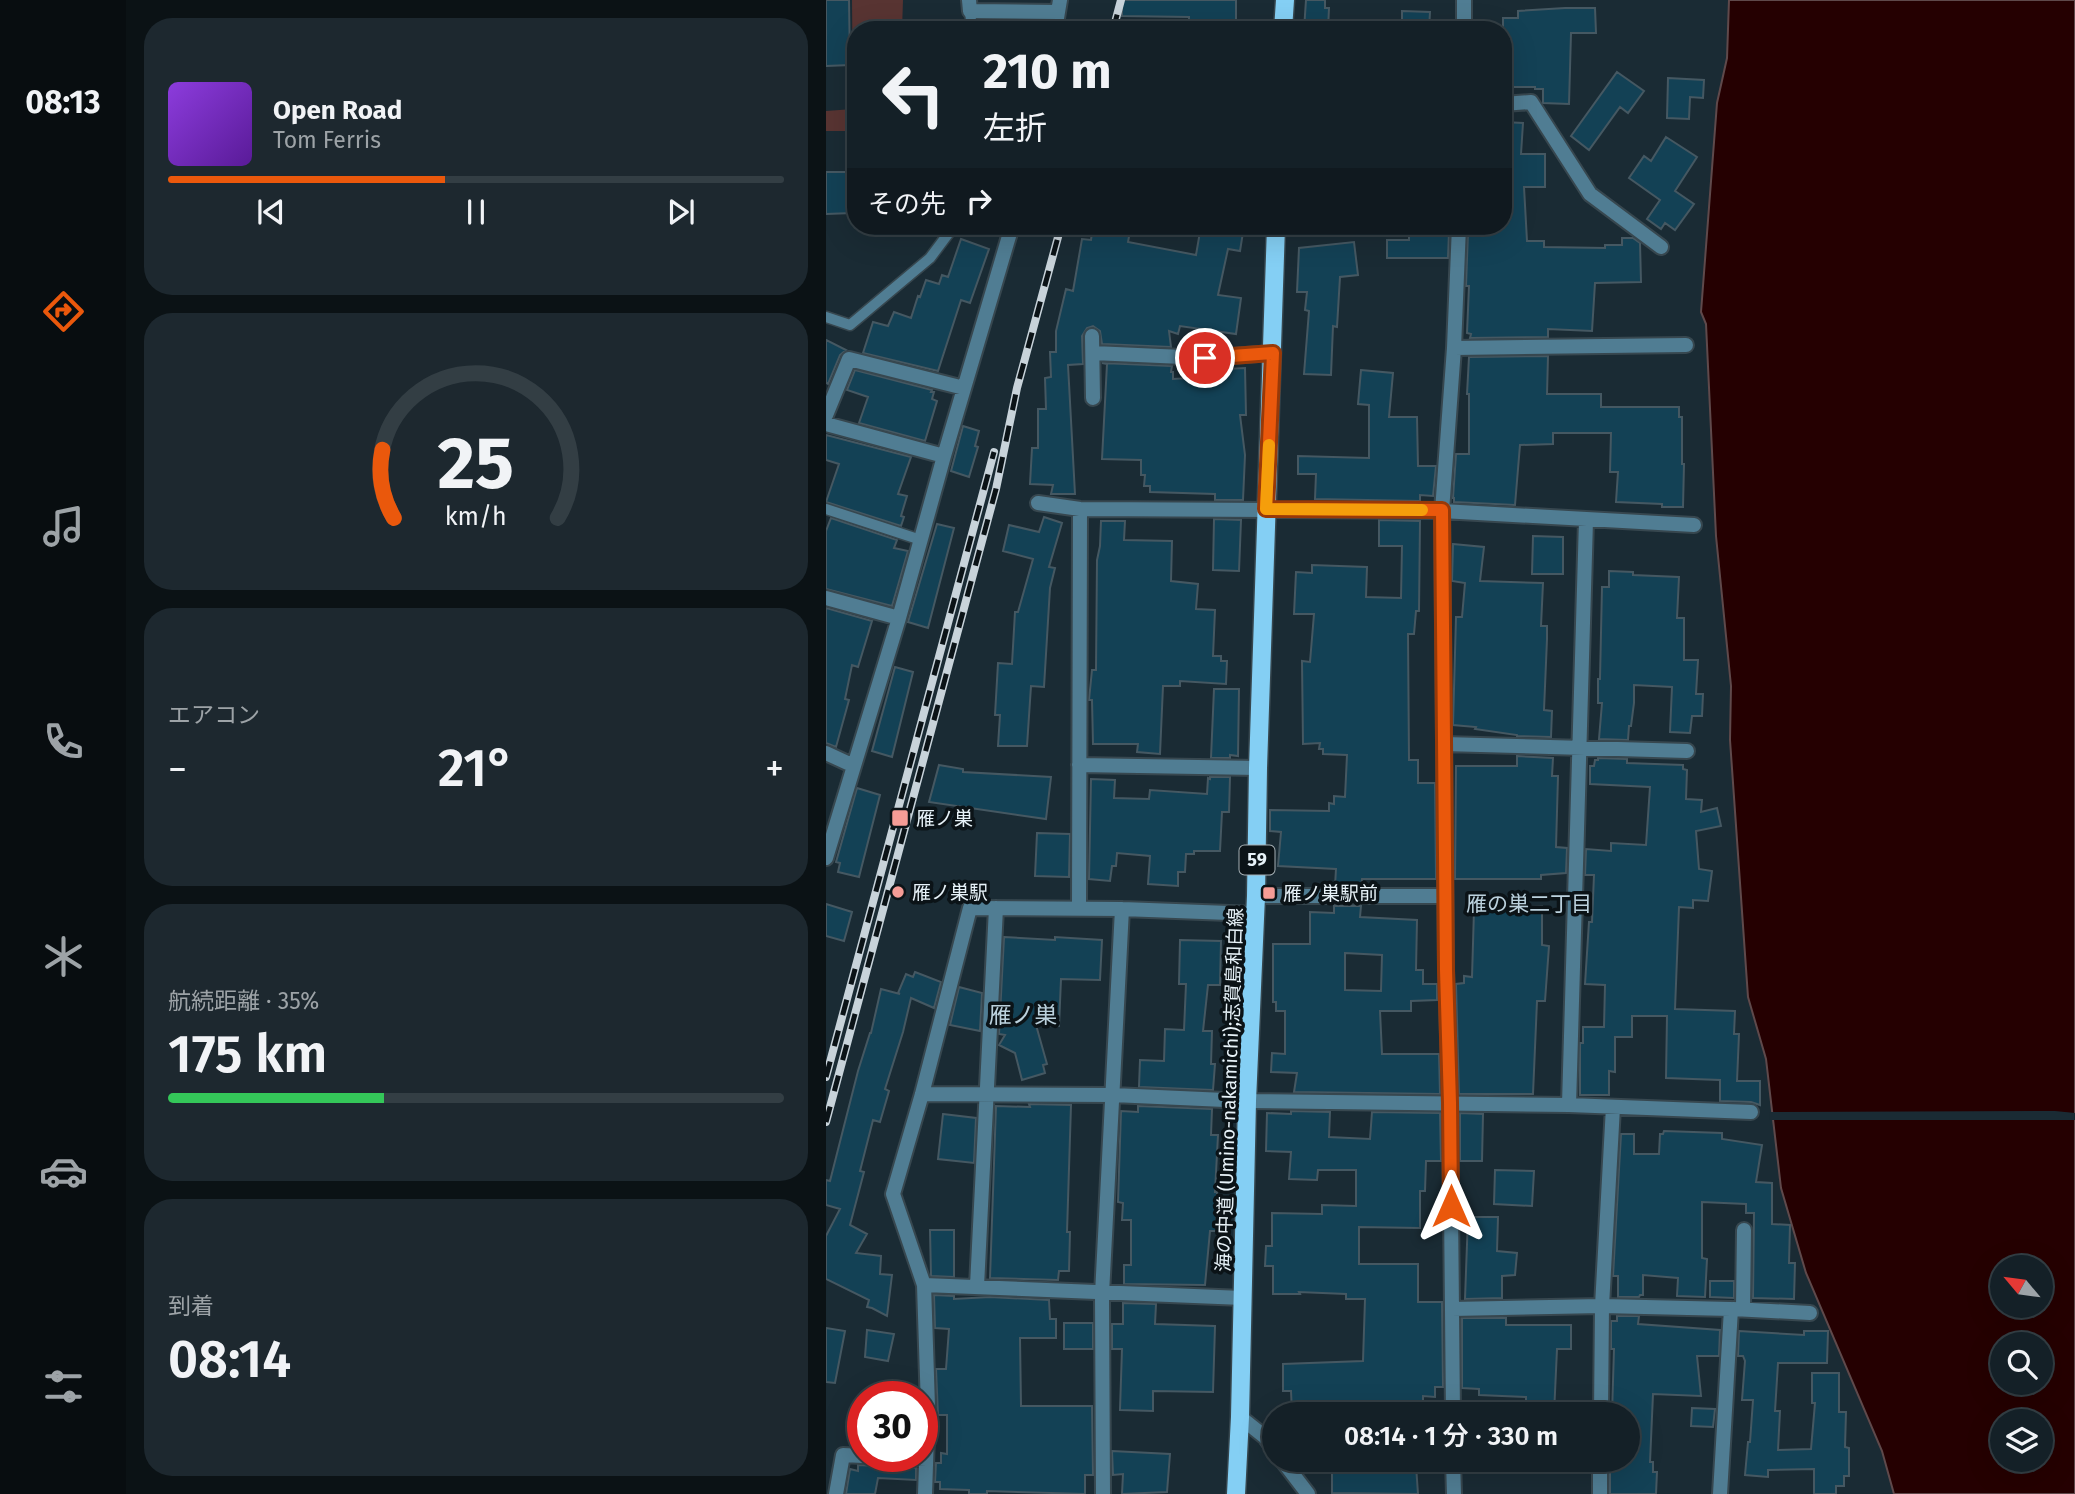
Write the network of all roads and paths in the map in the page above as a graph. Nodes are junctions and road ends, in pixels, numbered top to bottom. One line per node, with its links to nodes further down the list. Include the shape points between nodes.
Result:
1 (1285, 0): 5 (main road)
2 (1464, 0): 6 (street)
3 (969, 5): 4 (street)
4 (1059, 6)
5 (1284, 21)
6 (1464, 21)
7 (1512, 103): 12 (street, via 1531,102 1590,194)
8 (947, 235): 13 (lane, via 930,258 850,325)
9 (1009, 235): 19 (street)
10 (1276, 235): 18 (main road, 海の中道 (Umino-nakamichi);志賀島和白線 / 59)
11 (1459, 235): 16 (street)
12 (1661, 247)
13 (826, 317)
14 (1092, 336): 17 (street)
15 (1686, 345): 16 (street)
16 (1454, 348): 28 (street)
17 (1093, 352): 18 (street, via 1205,358); 20 (street)
18 (1273, 353): 27 (main road, 海の中道 (Umino-nakamichi);志賀島和白線 / 59)
19 (964, 388): 21 (street, via 849,359); 23 (street)
20 (1093, 398)
21 (826, 415)
22 (826, 424): 23 (street)
23 (944, 456): 31 (street)
24 (1038, 503): 26 (street)
25 (826, 509): 31 (lane)
26 (1080, 509): 27 (street); 38 (street)
27 (1266, 509): 28 (street); 40 (main road, 海の中道 (Umino-nakamichi);志賀島和白線 / 59)
28 (1442, 510): 29 (street); 34 (street)
29 (1586, 520): 30 (street); 35 (street)
30 (1694, 525)
31 (921, 540): 33 (street)
32 (826, 598): 33 (street)
33 (899, 618): 39 (street)
34 (1444, 744): 35 (street); 44 (street)
35 (1580, 748): 36 (street); 54 (street)
36 (1687, 751)
37 (826, 753): 39 (street)
38 (1079, 765): 40 (street); 46 (street)
39 (854, 766): 41 (street)
40 (1258, 768): 43 (main road, 海の中道 (Umino-nakamichi);志賀島和白線 / 59)
41 (828, 841): 42 (street)
42 (826, 858)
43 (1256, 896): 44 (street); 48 (main road, 海の中道 (Umino-nakamichi);志賀島和白線 / 59)
44 (1445, 896): 53 (street)
45 (996, 908): 46 (street); 49 (street, via 970,908); 50 (street)
46 (1079, 909): 47 (street)
47 (1122, 909): 48 (street); 51 (street)
48 (1256, 914): 52 (main road, 海の中道 (Umino-nakamichi);志賀島和白線 / 59)
49 (922, 1094): 50 (street); 58 (street, via 893,1194)
50 (986, 1095): 51 (street); 59 (street)
51 (1113, 1095): 52 (street); 60 (street)
52 (1247, 1101): 53 (street); 61 (main road, 海の中道 (Umino-nakamichi);志賀島和白線 / 59)
53 (1450, 1103): 54 (street); 63 (street)
54 (1570, 1105): 55 (street)
55 (1612, 1107): 56 (street); 62 (street)
56 (1751, 1112)
57 (1744, 1230): 64 (street)
58 (924, 1285): 59 (street); 66 (street)
59 (977, 1286): 60 (street)
60 (1102, 1294): 61 (street); 78 (street)
61 (1243, 1298): 69 (main road, 海の中道 (Umino-nakamichi);志賀島和白線 / 59)
62 (1602, 1306): 63 (street); 64 (street); 68 (street)
63 (1452, 1309): 67 (street)
64 (1737, 1309): 65 (street); 83 (street)
65 (1810, 1312)
66 (927, 1381)
67 (1453, 1402)
68 (1601, 1402)
69 (1240, 1417): 70 (street); 79 (main road, 海の中道 (Umino-nakamichi);志賀島和白線 / 59)
70 (1262, 1435)
71 (847, 1455): 76 (street, via 843,1455)
72 (926, 1472): 77 (street)
73 (1291, 1472): 80 (street)
74 (1453, 1472): 81 (street)
75 (1600, 1472): 82 (street)
76 (836, 1494)
77 (925, 1494)
78 (1103, 1494)
79 (1236, 1494)
80 (1307, 1494)
81 (1454, 1494)
82 (1600, 1494)
83 (1720, 1494)

